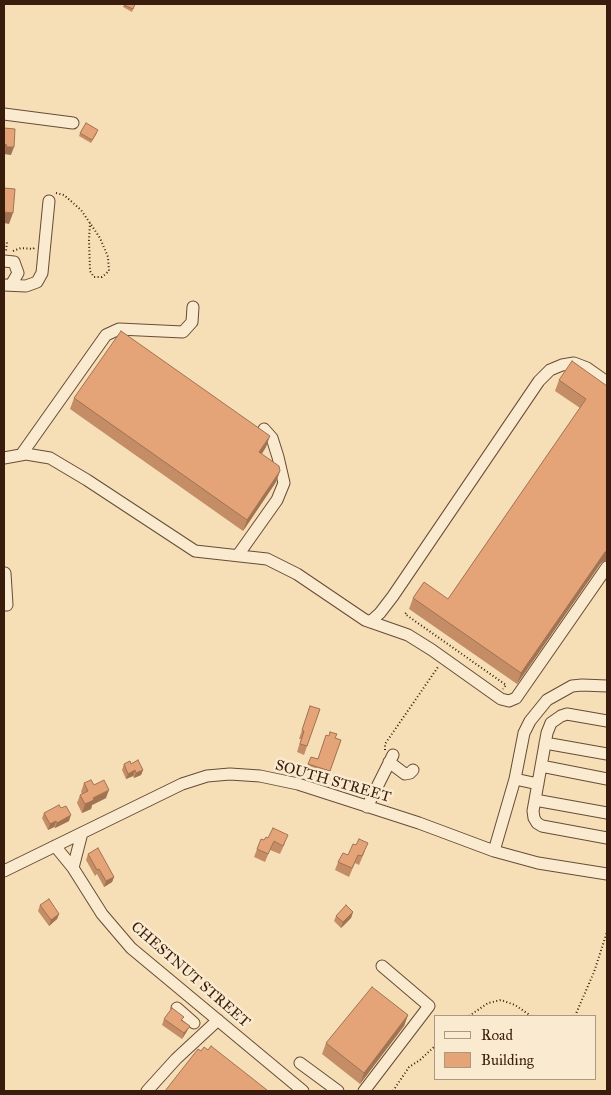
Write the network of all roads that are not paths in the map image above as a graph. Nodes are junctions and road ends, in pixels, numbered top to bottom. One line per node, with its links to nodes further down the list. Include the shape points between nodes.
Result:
1 (4, 114): 2 (street)
2 (73, 124)
3 (49, 201): 5 (street, via 42,272 37,282 26,286)
4 (5, 256): 5 (street, via 14,262 18,273)
5 (7, 285)
6 (194, 307): 9 (street, via 192,322 183,332 119,329 106,335)
7 (607, 382): 15 (street, via 574,363 550,370 393,596)
8 (264, 429): 11 (street, via 272,438 284,483 277,500)
9 (21, 455): 10 (street); 11 (street, via 50,458 195,551)
10 (4, 458)
11 (238, 555): 15 (street, via 267,559 282,566)
12 (607, 567): 15 (street, via 516,698 509,700 496,697 408,636)
13 (5, 573): 14 (street, via 7,605)
14 (4, 604)
15 (370, 622)
16 (607, 686): 22 (street, via 572,686 538,709 524,733)
17 (607, 721): 18 (street, via 560,716 548,728)
18 (545, 743): 19 (street); 20 (street)
19 (607, 754)
20 (541, 766): 23 (street); 24 (street)
21 (412, 770): 26 (street, via 405,774 390,757)
22 (516, 779): 24 (street); 31 (street)
23 (607, 779)
24 (538, 784): 25 (street)
25 (535, 800): 27 (street); 29 (street, via 534,818 542,826)
26 (367, 807): 28 (street, SOUTH STREET, via 280,780 246,774 207,776 182,784); 31 (street, SOUTH STREET)
27 (607, 813)
28 (82, 833): 30 (street, SOUTH STREET); 32 (street)
29 (607, 838)
30 (55, 846): 32 (street, CHESTNUT STREET); 33 (street, SOUTH STREET)
31 (494, 852): 34 (street, SOUTH STREET)
32 (73, 868): 36 (street, CHESTNUT STREET, via 97,908 118,934)
33 (4, 871)
34 (607, 874)
35 (382, 966): 43 (street, via 429,1006)
36 (198, 1003): 37 (street); 38 (street, CHESTNUT STREET)
37 (186, 1015)
38 (218, 1020): 40 (street); 41 (street, CHESTNUT STREET)
39 (300, 1063): 42 (street)
40 (148, 1091)
41 (303, 1091)
42 (338, 1091)
43 (364, 1091)

